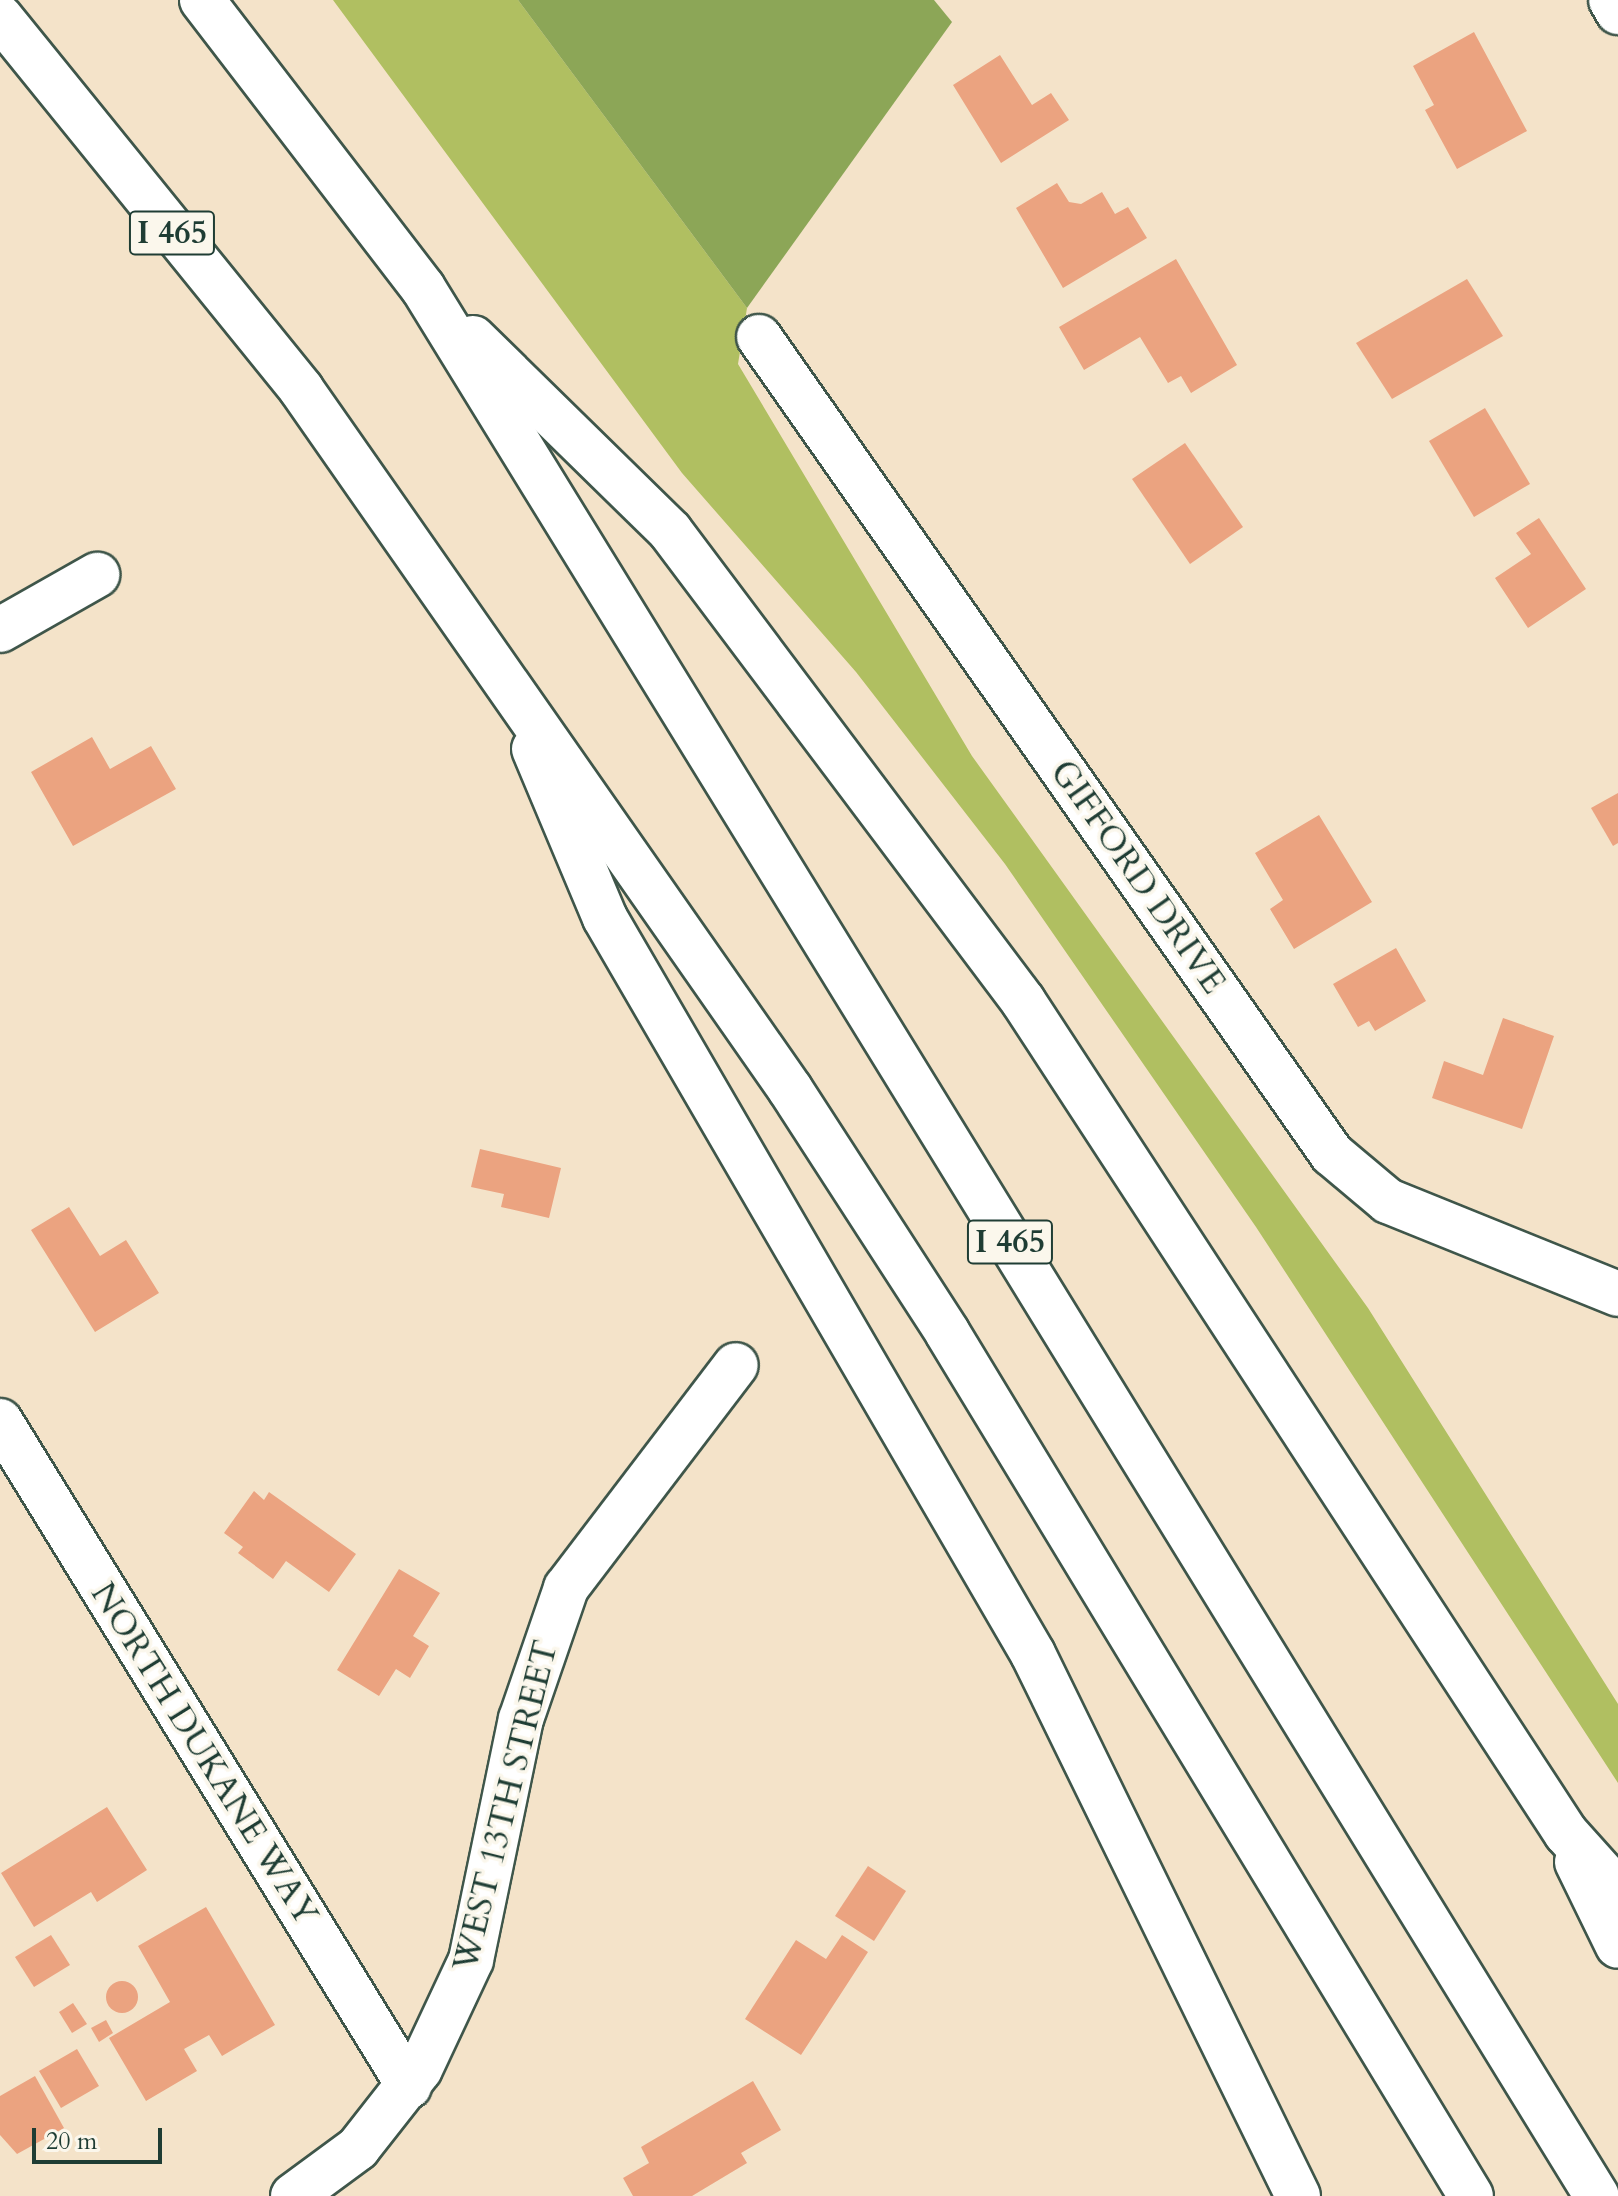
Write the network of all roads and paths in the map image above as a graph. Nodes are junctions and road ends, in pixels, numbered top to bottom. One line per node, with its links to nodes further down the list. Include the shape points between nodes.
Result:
1 (202, 0): 5 (main road, I 465)
2 (1611, 0): 3 (main road)
3 (1618, 12)
4 (0, 17): 9 (main road, I 465, via 301,389)
5 (423, 288): 13 (main road, via 670,531 1013,988); 20 (main road, I 465)
6 (759, 337): 10 (main road, GIFFORD DRIVE, via 1332,1154 1388,1201)
7 (97, 575): 8 (main road)
8 (0, 630)
9 (500, 665): 18 (main road, via 605,918 1033,1654); 19 (main road, I 465, via 947,1332)
10 (1618, 1294)
11 (736, 1365): 16 (main road, WEST 13TH STREET, via 566,1588 521,1719 471,1960)
12 (0, 1421): 16 (main road, NORTH DUKANE WAY)
13 (1566, 1833): 14 (main road); 15 (main road)
14 (1618, 1891)
15 (1618, 1946)
16 (409, 2086): 17 (main road, WEST 13TH STREET, via 358,2148)
17 (293, 2196)
18 (1298, 2196)
19 (1471, 2196)
20 (1597, 2196)

